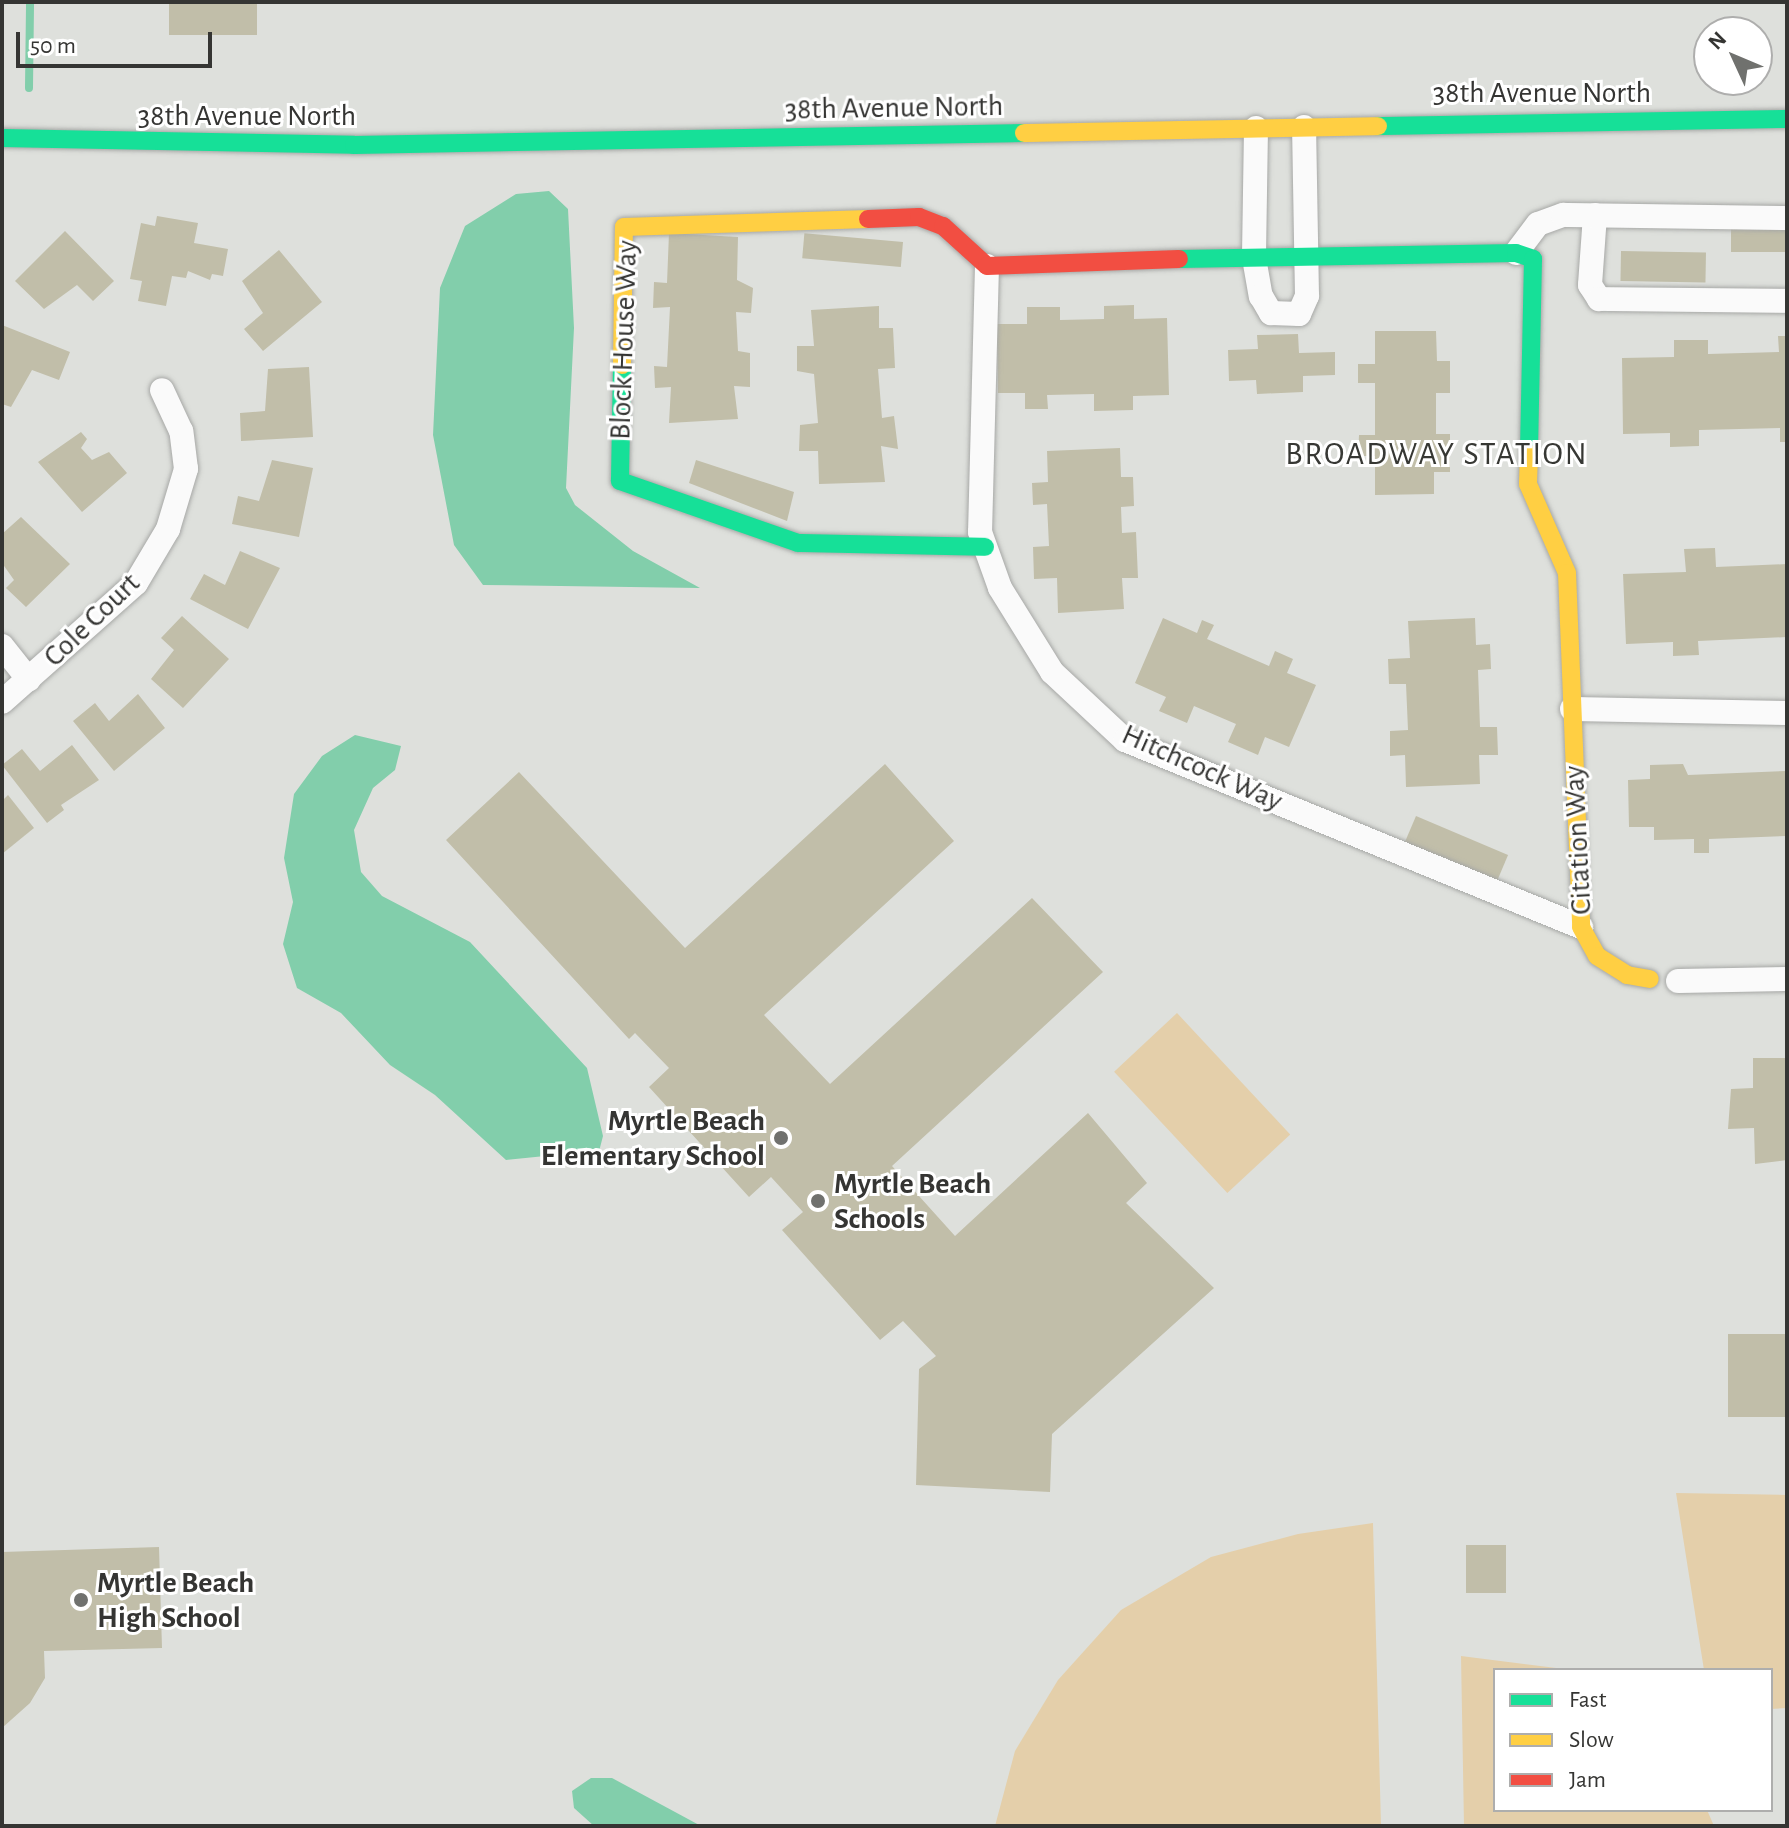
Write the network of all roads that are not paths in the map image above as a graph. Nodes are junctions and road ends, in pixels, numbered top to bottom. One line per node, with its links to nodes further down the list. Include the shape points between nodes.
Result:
1 (1787, 119): 2 (street, 38th Avenue North)
2 (1304, 127): 3 (street, 38th Avenue North); 8 (street)
3 (1256, 128): 4 (street, 38th Avenue North, via 354,145); 9 (street)
4 (2, 138)
5 (1595, 215): 6 (street); 7 (street, via 1563,215 1538,224); 11 (street, via 1590,285 1599,299)
6 (1787, 218)
7 (1516, 253): 8 (street); 17 (street, Citation Way, via 1533,259 1528,484 1567,573)
8 (1305, 255): 9 (street); 9 (street, via 1307,296 1299,314 1271,313)
9 (1254, 258): 10 (street)
10 (987, 266): 13 (street, Hitchcock Way); 13 (street, Block House Way, via 943,226 919,217 624,227 620,481 798,543)
11 (1787, 301)
12 (162, 390): 15 (street, Cole Court, via 181,431 186,469 168,529 136,583)
13 (985, 547): 19 (street, Hitchcock Way, via 1000,588 1052,672 1125,740)
14 (2, 646): 15 (street)
15 (29, 680): 16 (street, Cole Court)
16 (2, 702)
17 (1572, 709): 18 (street); 19 (street, Citation Way)
18 (1787, 713)
19 (1581, 927): 20 (street, Citation Way, via 1597,956 1627,975)
20 (1650, 979)
21 (1787, 979): 22 (street)
22 (1678, 981)

